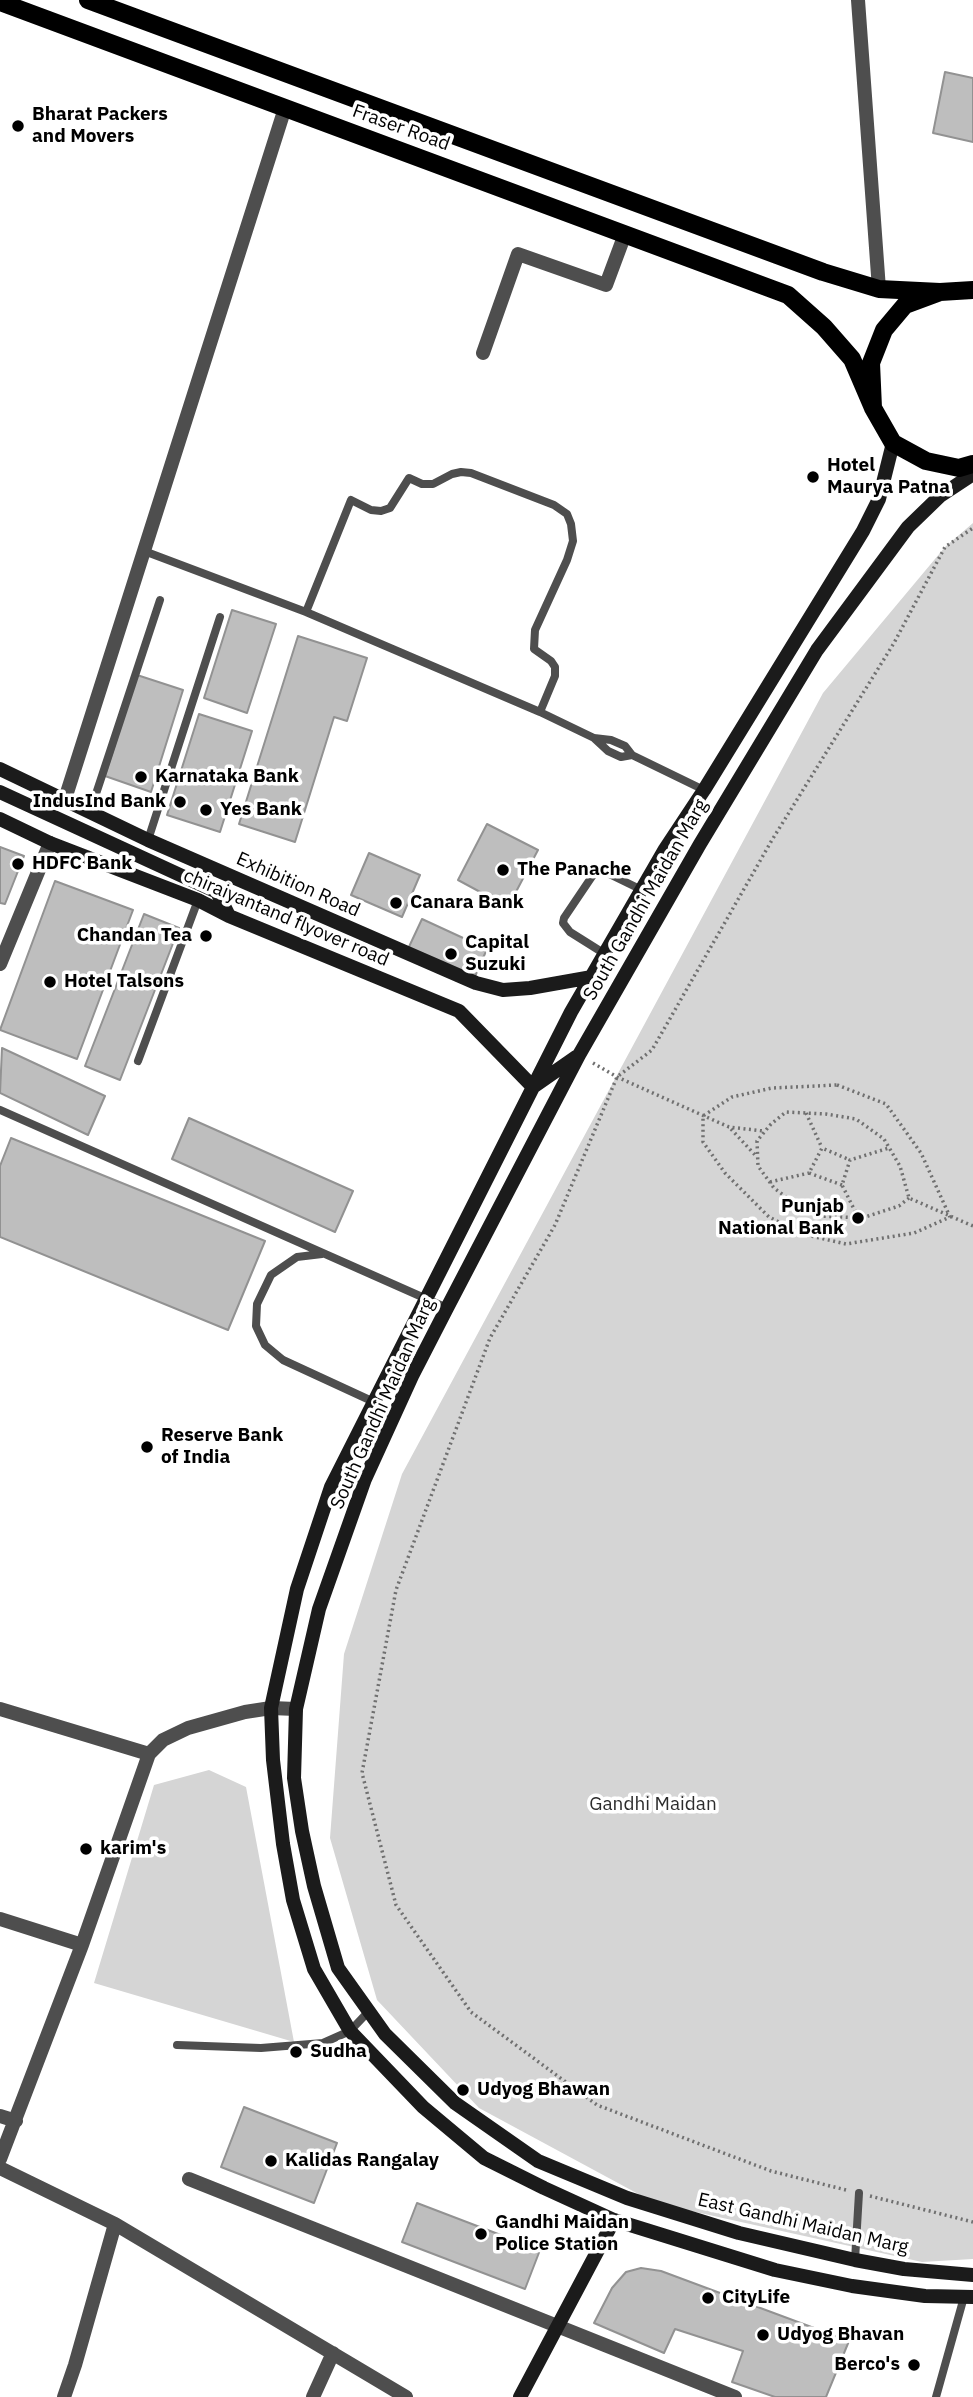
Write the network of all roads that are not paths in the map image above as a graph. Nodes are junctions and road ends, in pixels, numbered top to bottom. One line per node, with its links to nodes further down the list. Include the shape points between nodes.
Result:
1 (88, 0): 6 (main road)
2 (858, 0): 6 (street)
3 (0, 2): 4 (main road, Fraser Road)
4 (285, 108): 5 (main road, Fraser Road); 14 (street)
5 (625, 234): 9 (street, via 606,285 518,254); 10 (main road, Fraser Road, via 788,295 852,359)
6 (879, 289): 8 (main road)
7 (973, 290): 8 (main road)
8 (940, 292): 10 (main road, via 905,305 884,330 870,363)
9 (483, 353)
10 (873, 408): 11 (main road)
11 (893, 443): 12 (main road, via 926,461 959,468); 20 (main road, via 878,499 863,531)
12 (973, 464)
13 (973, 474): 35 (main road, South Gandhi Maidan Marg, via 940,496 908,527 817,650)
14 (144, 551): 16 (lane); 22 (street)
15 (159, 600): 23 (lane)
16 (306, 612): 18 (lane); 18 (lane, via 351,500 381,512 390,508 409,478 433,484 461,472 554,505 567,514 573,541 535,630 534,649 555,667)
17 (220, 617): 25 (lane)
18 (540, 712): 20 (lane, via 594,738 625,746 632,755)
19 (0, 769): 22 (main road, Exhibition Road)
20 (704, 790): 28 (main road)
21 (0, 792): 29 (main road)
22 (65, 799): 23 (main road, Exhibition Road)
23 (90, 812): 25 (main road, Exhibition Road)
24 (0, 819): 26 (main road, chiraiyantand flyover road)
25 (148, 840): 27 (main road, Exhibition Road)
26 (50, 843): 30 (main road, chiraiyantand flyover road); 33 (street)
27 (248, 884): 29 (main road); 34 (main road, Exhibition Road, via 477,983 503,990)
28 (642, 890): 32 (main road); 32 (lane, via 605,872 595,872 564,918 570,932)
29 (216, 892): 31 (main road)
30 (198, 900): 31 (main road, chiraiyantand flyover road); 36 (lane)
31 (229, 916): 37 (main road, chiraiyantand flyover road, via 458,1011)
32 (606, 954): 34 (main road)
33 (0, 964)
34 (592, 977): 37 (main road)
35 (579, 1055): 37 (main road); 41 (main road, South Gandhi Maidan Marg)
36 (138, 1061)
37 (533, 1087): 40 (main road)
38 (0, 1110): 39 (lane)
39 (323, 1254): 40 (lane); 42 (lane, via 297,1257 271,1275 257,1304 256,1326 265,1345 283,1360)
40 (426, 1299): 41 (lane); 42 (main road)
41 (447, 1308): 45 (main road, South Gandhi Maidan Marg, via 365,1479 319,1609)
42 (374, 1402): 44 (main road, via 331,1487 297,1589)
43 (0, 1709): 46 (street)
44 (271, 1709): 45 (street); 46 (street, via 188,1728 163,1740); 50 (main road, via 273,1760 293,1900 314,1969)
45 (296, 1709): 49 (main road, South Gandhi Maidan Marg, via 294,1778 314,1886 338,1969)
46 (149, 1754): 48 (street)
47 (0, 1919): 48 (street)
48 (82, 1945): 53 (street)
49 (369, 2011): 50 (lane); 58 (main road, South Gandhi Maidan Marg, via 385,2034 455,2104 538,2161)
50 (350, 2031): 51 (lane, via 311,2044 249,2048); 59 (main road, via 423,2107 484,2158)
51 (177, 2045)
52 (0, 2116): 53 (street)
53 (16, 2121): 54 (street)
54 (0, 2159)
55 (0, 2168): 60 (street)
56 (190, 2179): 64 (street)
57 (859, 2193): 61 (lane)
58 (627, 2198): 61 (main road, East Gandhi Maidan Marg, via 739,2233)
59 (614, 2220): 63 (main road, via 775,2270 925,2296); 64 (main road)
60 (114, 2224): 65 (street); 66 (street)
61 (855, 2260): 62 (main road, East Gandhi Maidan Marg)
62 (973, 2276)
63 (969, 2297): 71 (lane)
64 (557, 2325): 69 (main road); 70 (street)
65 (333, 2353): 67 (street); 68 (street)
66 (64, 2397)
67 (313, 2397)
68 (406, 2397)
69 (520, 2397)
70 (735, 2397)
71 (936, 2397)

